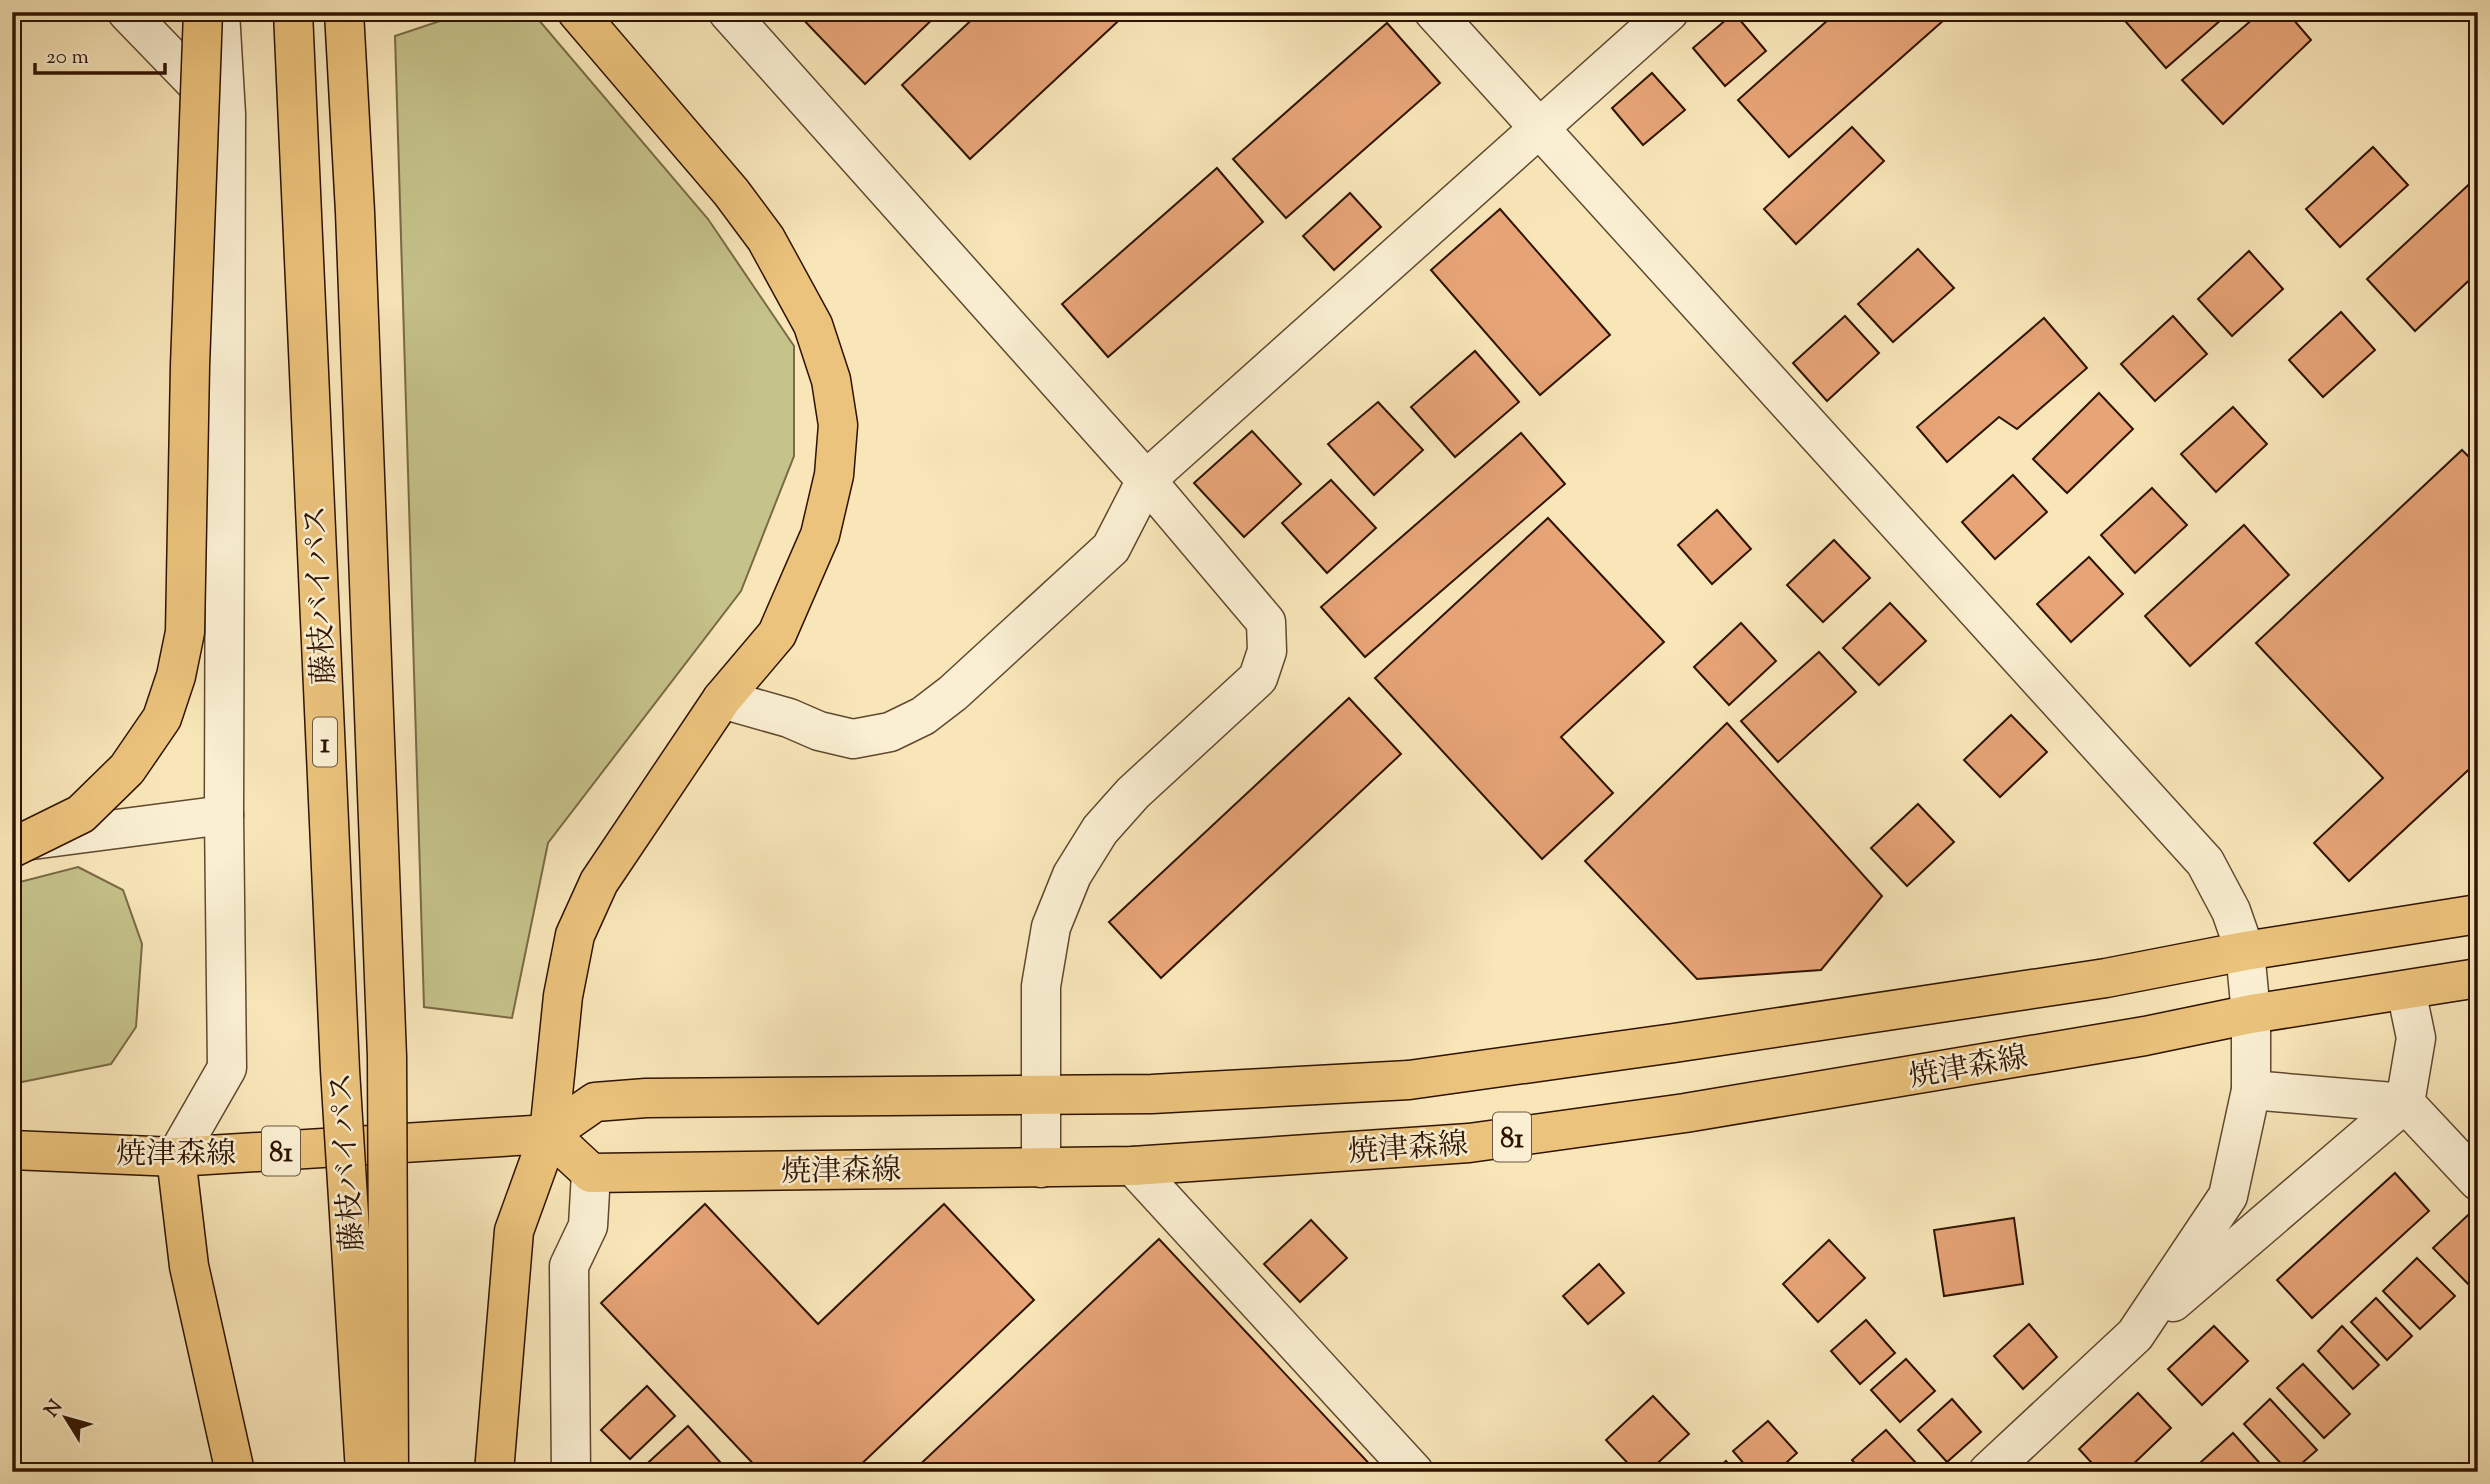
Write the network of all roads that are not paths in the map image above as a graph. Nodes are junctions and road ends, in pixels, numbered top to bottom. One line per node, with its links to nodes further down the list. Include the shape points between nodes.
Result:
1 (127, 12): 10 (street)
2 (203, 12): 16 (main road, bridge, via 185,632 176,676 162,718 127,769 81,814)
3 (220, 12): 10 (street)
4 (293, 12): 34 (main road, 藤枝バイパス / 1, bridge, via 339,1056)
5 (344, 12): 35 (main road, 藤枝バイパス / 1, bridge, via 387,1057)
6 (577, 12): 13 (main road, via 766,239 813,325 831,380 838,425 834,475 820,536 777,634)
7 (728, 12): 12 (street)
8 (1434, 12): 11 (street)
9 (1669, 12): 11 (street)
10 (226, 114): 14 (street)
11 (1538, 128): 12 (street); 18 (street, via 2205,862 2231,911)
12 (1146, 480): 13 (street, via 1111,548 923,716 890,733 853,739); 23 (street, via 1266,622 1267,650 1258,678 1133,793 1100,830 1072,875 1051,927 1041,986)
13 (722, 699): 25 (main road, via 599,882 575,935 563,996)
14 (224, 815): 15 (street); 27 (street, via 226,1068)
15 (12, 842)
16 (12, 848)
17 (2478, 914): 18 (main road, 81)
18 (2245, 951): 21 (street); 23 (main road, 81, via 2093,980 1409,1080)
19 (2478, 978): 20 (main road, 焼津森線 / 81)
20 (2406, 990): 21 (main road, 焼津森線 / 81); 24 (street, via 2416,1038)
21 (2251, 1014): 22 (street); 28 (main road, 焼津森線 / 81, via 1685,1113 1483,1142)
22 (2251, 1090): 24 (street); 32 (street, via 2228,1196)
23 (1043, 1096): 25 (main road, 81, via 595,1102); 29 (street)
24 (2405, 1103): 31 (street); 32 (street)
25 (549, 1135): 27 (main road, 焼津森線 / 81); 30 (main road); 36 (main road, via 514,1231)
26 (12, 1150): 27 (main road, 焼津森線 / 81)
27 (176, 1157): 33 (main road, via 189,1266)
28 (1133, 1166): 29 (main road, 焼津森線 / 81); 38 (street)
29 (1041, 1168): 30 (main road, 焼津森線 / 81)
30 (591, 1173): 37 (street, via 588,1226 569,1266)
31 (2478, 1181)
32 (2135, 1335): 39 (street)
33 (235, 1472)
34 (365, 1472)
35 (389, 1472)
36 (494, 1472)
37 (571, 1472)
38 (1414, 1472)
39 (1988, 1472)

